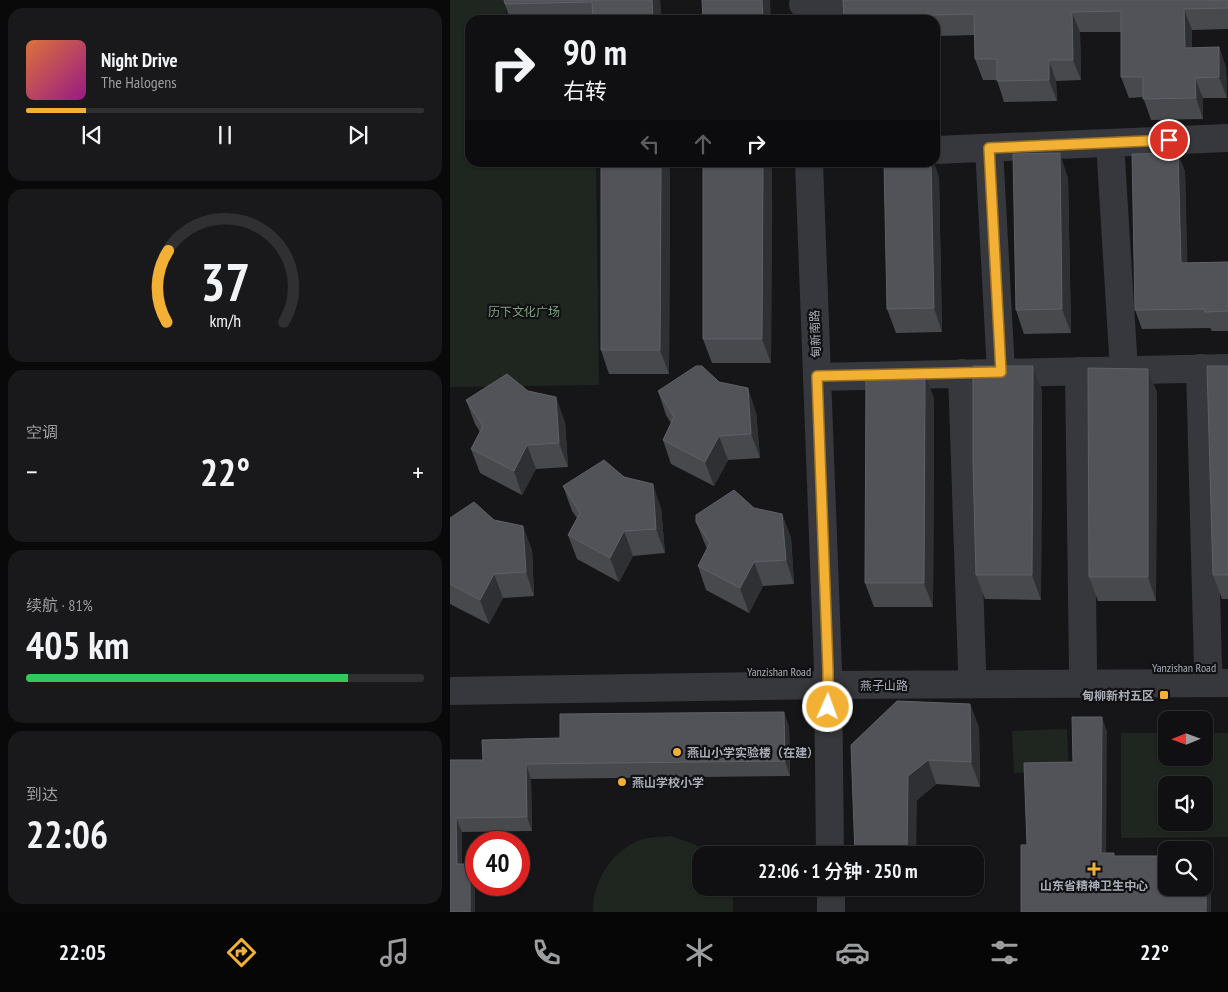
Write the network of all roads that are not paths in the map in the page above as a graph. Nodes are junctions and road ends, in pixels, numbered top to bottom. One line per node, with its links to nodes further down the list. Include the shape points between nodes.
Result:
1 (919, 0): 2 (street)
2 (803, 8)
3 (1228, 138): 4 (street)
4 (1110, 143): 5 (street); 10 (street)
5 (989, 148): 6 (street); 12 (street)
6 (940, 150)
7 (809, 167): 14 (street, 甸新南路)
8 (1200, 368): 9 (street); 10 (street); 17 (street)
9 (1228, 368)
10 (1124, 370): 11 (street)
11 (1079, 371): 12 (street); 15 (street)
12 (1001, 372): 13 (street)
13 (962, 373): 14 (street); 16 (street)
14 (817, 376): 19 (street, 甸新南路)
15 (1083, 668): 16 (street, Yanzishan Road); 17 (street, Yanzishan Road)
16 (972, 669): 19 (street, Yanzishan Road)
17 (1221, 672): 19 (street, 燕子山路)
18 (450, 674): 19 (street, Yanzishan Road)
19 (828, 678): 20 (street, 燕子山路); 21 (street, 甸新南路)
20 (450, 691)
21 (830, 846)
22 (831, 896): 23 (street)
23 (831, 912)

